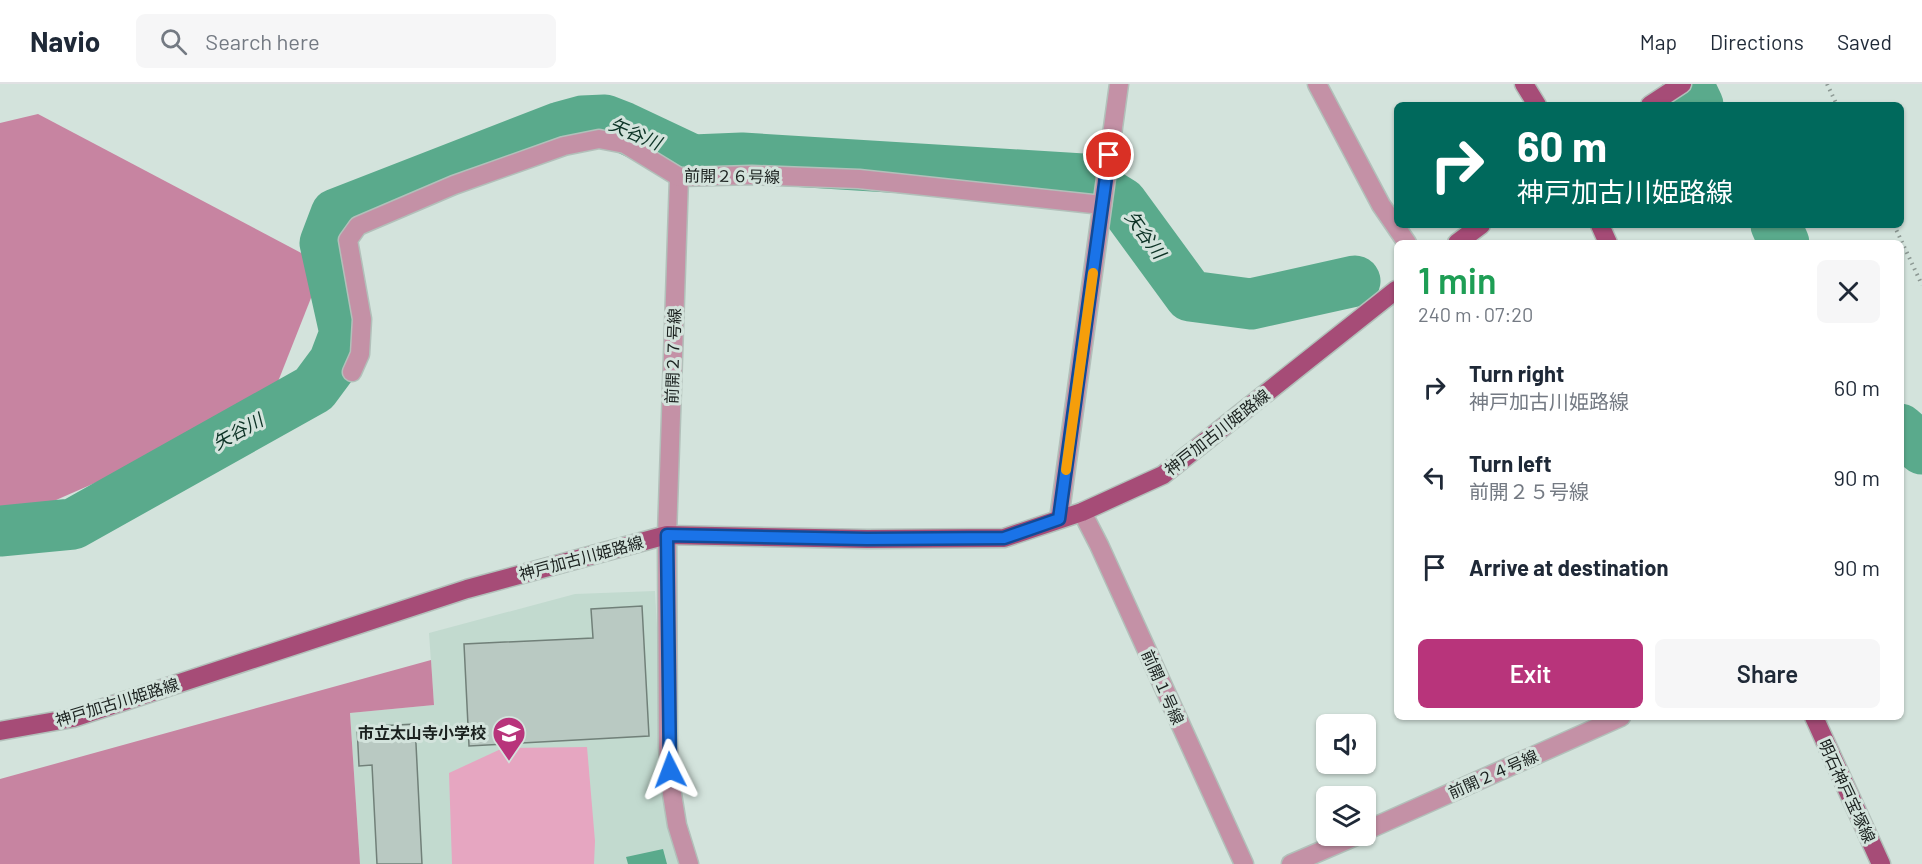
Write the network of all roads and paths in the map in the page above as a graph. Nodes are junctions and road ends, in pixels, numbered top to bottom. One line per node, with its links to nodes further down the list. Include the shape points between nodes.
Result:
1 (1119, 84): 10 (street)
2 (1317, 84): 11 (street)
3 (1524, 84): 6 (main road)
4 (1682, 84): 7 (main road)
5 (1827, 84): 8 (path)
6 (1535, 102)
7 (1654, 102)
8 (1836, 102)
9 (679, 177): 10 (street, 前開２６号線, via 859,179); 17 (street, 前開２６号線, via 625,144 599,139 564,146 476,177 358,226 348,240 362,319 360,354); 20 (street, 前開２７号線)
10 (1102, 203): 19 (street)
11 (1394, 224)
12 (1478, 228): 13 (main road)
13 (1461, 240)
14 (1904, 246): 15 (path)
15 (1922, 285)
16 (1394, 292): 18 (main road, 神戸加古川姫路線, via 1163,475)
17 (352, 372)
18 (1082, 512): 19 (main road, 神戸加古川姫路線); 27 (street, 前開１号線)
19 (1059, 519): 20 (main road, 神戸加古川姫路線, via 1004,538)
20 (667, 535): 23 (main road, 神戸加古川姫路線, via 467,590 73,718); 26 (street, 前開２７号線, via 668,747 677,825)
21 (1614, 720): 24 (street, 前開２４号線)
22 (1815, 720): 29 (main road, 明石神戸宝塚線)
23 (0, 731)
24 (1376, 826)
25 (1333, 846): 28 (street)
26 (689, 864)
27 (1244, 864)
28 (1291, 864)
29 (1881, 864)

